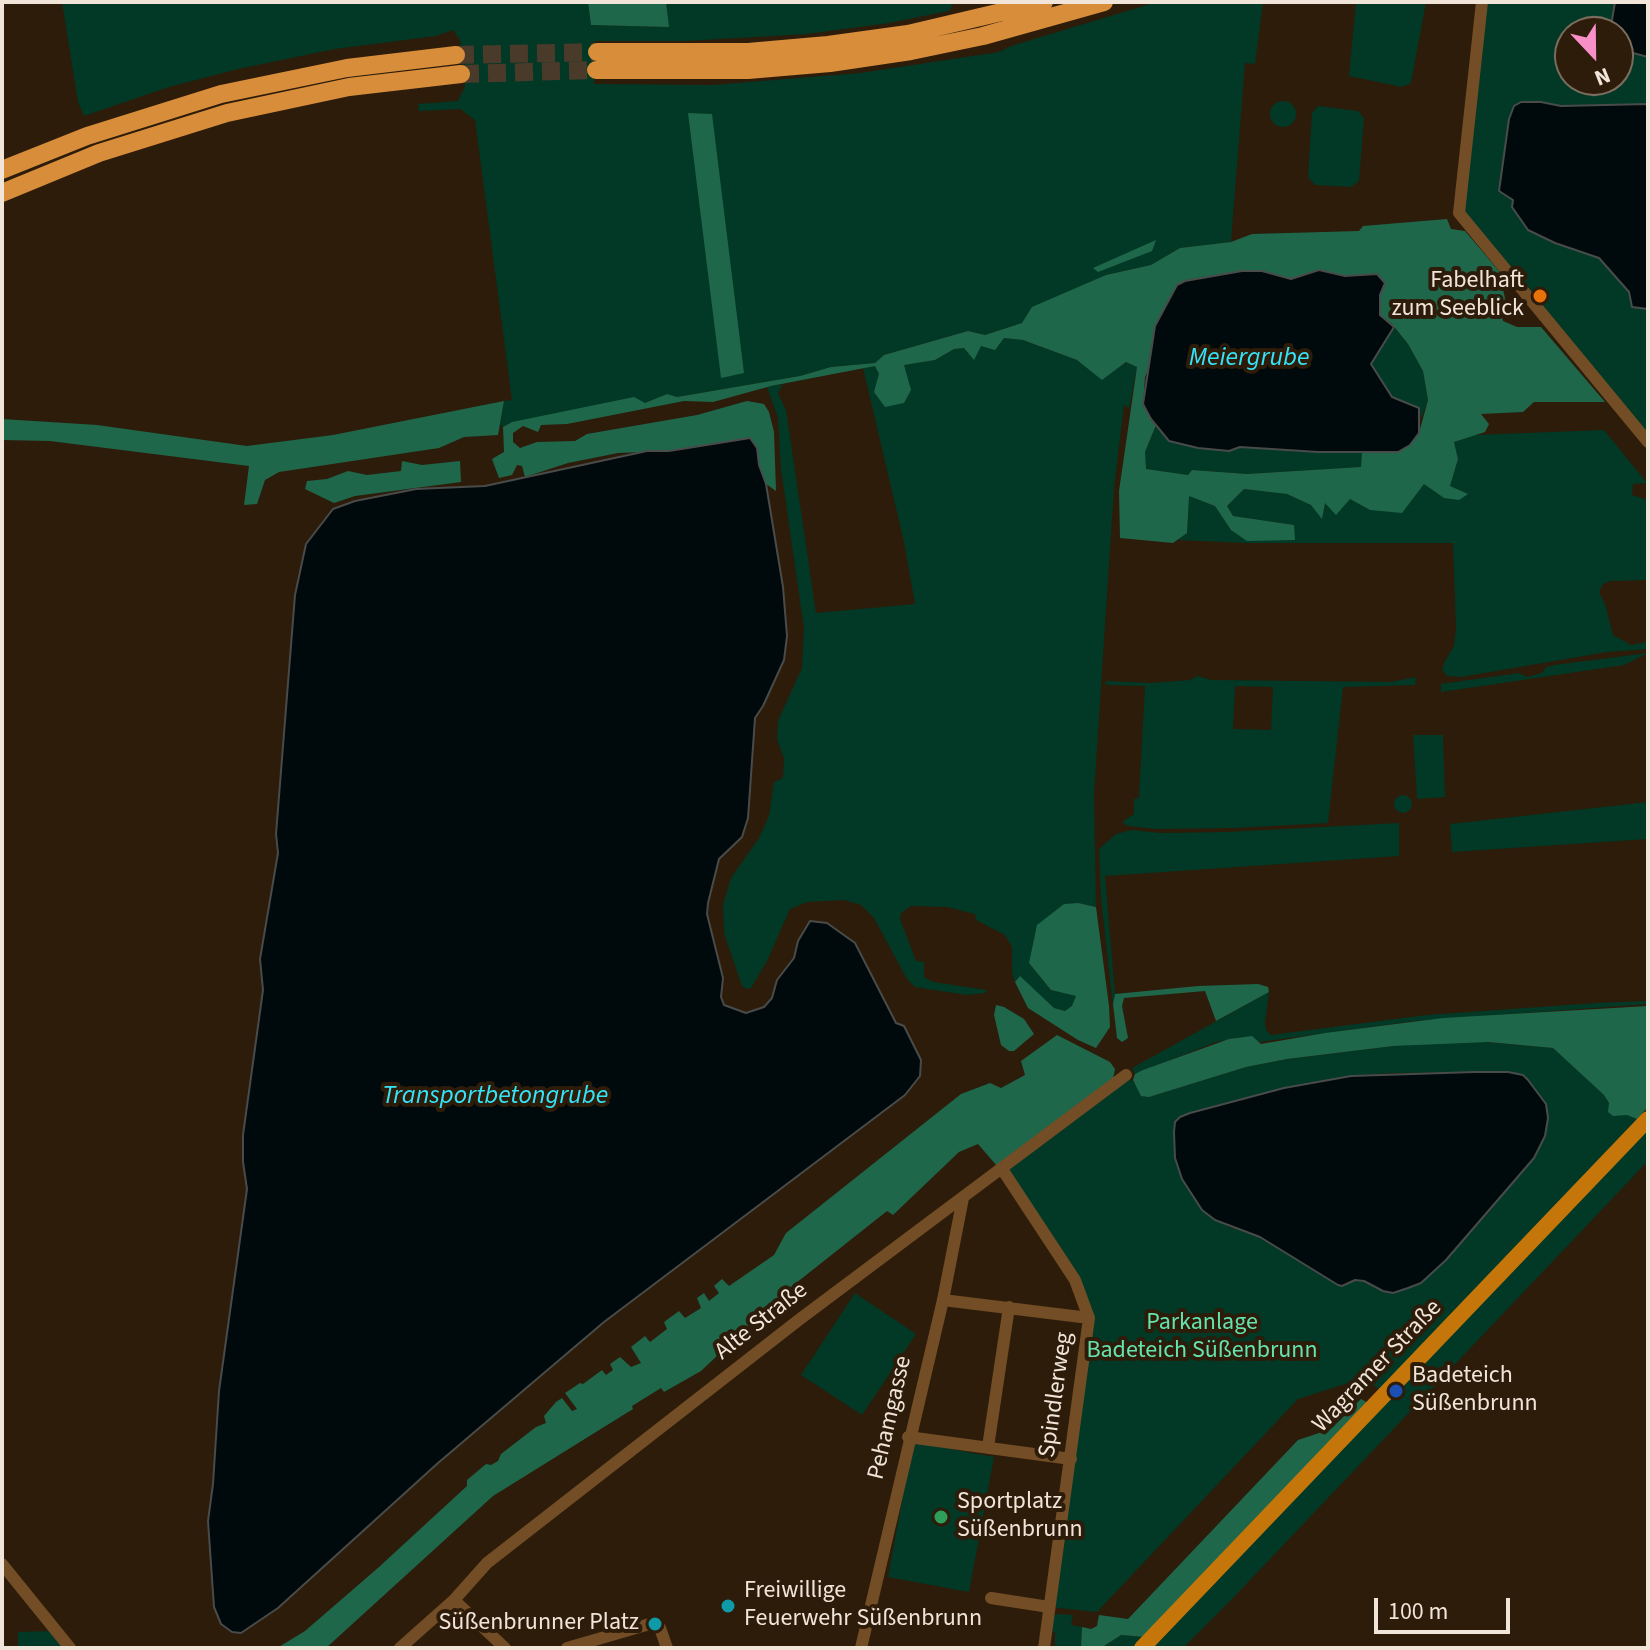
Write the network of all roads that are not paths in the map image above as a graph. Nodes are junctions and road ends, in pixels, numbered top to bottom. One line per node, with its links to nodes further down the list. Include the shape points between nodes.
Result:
1 (1044, 2): 2 (highway, via 908,34 828,45 597,61 748,70 830,63 983,36)
2 (1104, 2)
3 (1482, 2): 8 (street, via 1459,213)
4 (456, 55): 6 (highway, via 347,68 221,94 87,136)
5 (461, 74): 7 (highway, via 349,87 227,113 99,153)
6 (2, 170)
7 (2, 193)
8 (1648, 442)
9 (1126, 1075): 11 (street, Alte Straße)
10 (1648, 1119): 32 (main road, Wagramer Straße)
11 (1002, 1169): 12 (street, Alte Straße); 15 (street, Spindlerweg, via 1075,1280)
12 (963, 1198): 13 (street, Pehamgasse); 21 (street, Alte Straße, via 487,1563)
13 (943, 1300): 14 (street); 16 (street, Pehamgasse)
14 (1009, 1307): 15 (street); 17 (street)
15 (1089, 1318): 18 (street, Spindlerweg)
16 (908, 1437): 17 (street); 30 (street, Pehamgasse)
17 (988, 1447): 18 (street)
18 (1071, 1459): 22 (street, Spindlerweg)
19 (2, 1564): 25 (street)
20 (991, 1598): 22 (street)
21 (454, 1600): 23 (street); 24 (street, Alte Straße)
22 (1049, 1607): 31 (street, Spindlerweg)
23 (469, 1614): 24 (street); 27 (street)
24 (435, 1617): 26 (street, Alte Straße)
25 (70, 1648)
26 (400, 1648)
27 (505, 1648)
28 (567, 1648): 29 (street, via 653,1623)
29 (667, 1648)
30 (861, 1648)
31 (1044, 1648)
32 (1142, 1648)

